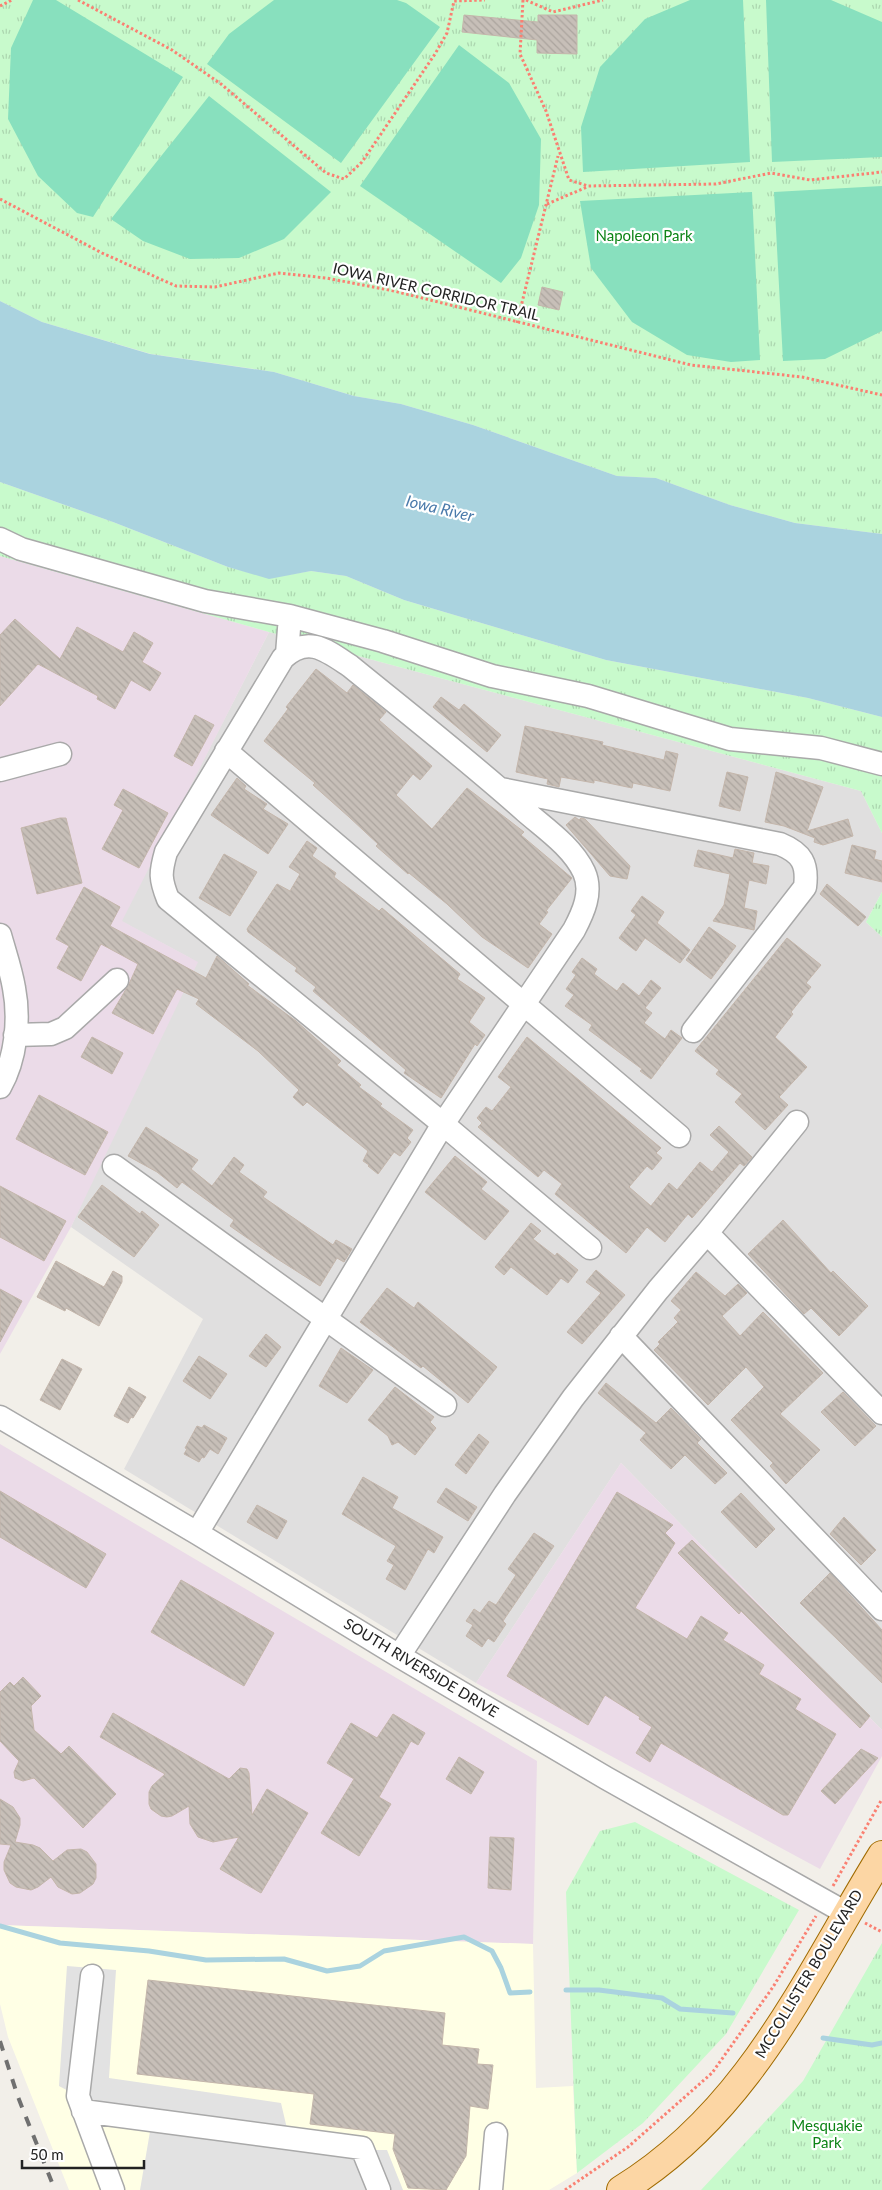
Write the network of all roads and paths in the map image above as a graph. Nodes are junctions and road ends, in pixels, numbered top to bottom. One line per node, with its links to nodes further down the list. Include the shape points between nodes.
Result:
1 (12, 0): 6 (path)
2 (78, 0): 3 (path, via 172,50 221,84 326,173 344,179 362,162 435,54 447,33 454,1)
3 (484, 0)
4 (525, 0): 5 (path, via 553,12); 7 (path, via 520,54 546,111)
5 (603, 0)
6 (0, 6)
7 (559, 154): 9 (path, via 569,180); 11 (path)
8 (882, 172): 9 (path, via 810,180 771,173 716,184)
9 (588, 186): 11 (path)
10 (0, 199): 12 (path, IOWA RIVER CORRIDOR TRAIL, via 102,253 176,286 216,287 279,272 394,292)
11 (546, 204): 12 (path)
12 (517, 323): 13 (path, IOWA RIVER CORRIDOR TRAIL, via 691,365 802,377)
13 (882, 395)
14 (0, 539): 15 (street, via 21,549 205,601)
15 (290, 616): 16 (street); 19 (street, via 383,641 492,676 588,696 730,739 820,748)
16 (287, 654): 17 (street); 21 (street, via 303,646 326,649)
17 (226, 751): 25 (street); 30 (street, via 166,852 161,883 168,899)
18 (60, 754): 20 (street)
19 (882, 764)
20 (0, 770)
21 (500, 789): 25 (street, via 572,854 584,874 588,896 574,930); 26 (street, via 780,844 793,849 802,860 807,873 804,887)
22 (0, 935): 24 (street)
23 (117, 980): 27 (street, via 65,1028 38,1036)
24 (8, 1000): 27 (street)
25 (523, 1003): 30 (street); 31 (street)
26 (693, 1030)
27 (15, 1035): 28 (street, via 6,1077)
28 (0, 1087)
29 (797, 1122): 33 (street)
30 (443, 1124): 34 (street); 35 (street)
31 (679, 1136)
32 (114, 1166): 35 (street)
33 (708, 1233): 36 (street); 38 (street)
34 (590, 1248)
35 (326, 1318): 37 (street); 40 (street)
36 (621, 1336): 41 (street); 42 (street, via 527,1462)
37 (445, 1404)
38 (882, 1413)
39 (0, 1417): 40 (street, SOUTH RIVERSIDE DRIVE)
40 (197, 1533): 42 (street, SOUTH RIVERSIDE DRIVE)
41 (882, 1609)
42 (399, 1656): 45 (street, SOUTH RIVERSIDE DRIVE)
43 (882, 1800): 45 (path)
44 (882, 1854): 45 (main road, MCCOLLISTER BOULEVARD)
45 (835, 1907): 52 (path, via 712,2072 628,2148); 53 (main road, MCCOLLISTER BOULEVARD, via 780,2029 748,2074 674,2152)
46 (92, 1976): 47 (street, via 78,2096)
47 (83, 2111): 49 (street); 50 (street, via 362,2148)
48 (496, 2134): 51 (street)
49 (113, 2190)
50 (378, 2190)
51 (491, 2190)
52 (565, 2190)
53 (621, 2190)

